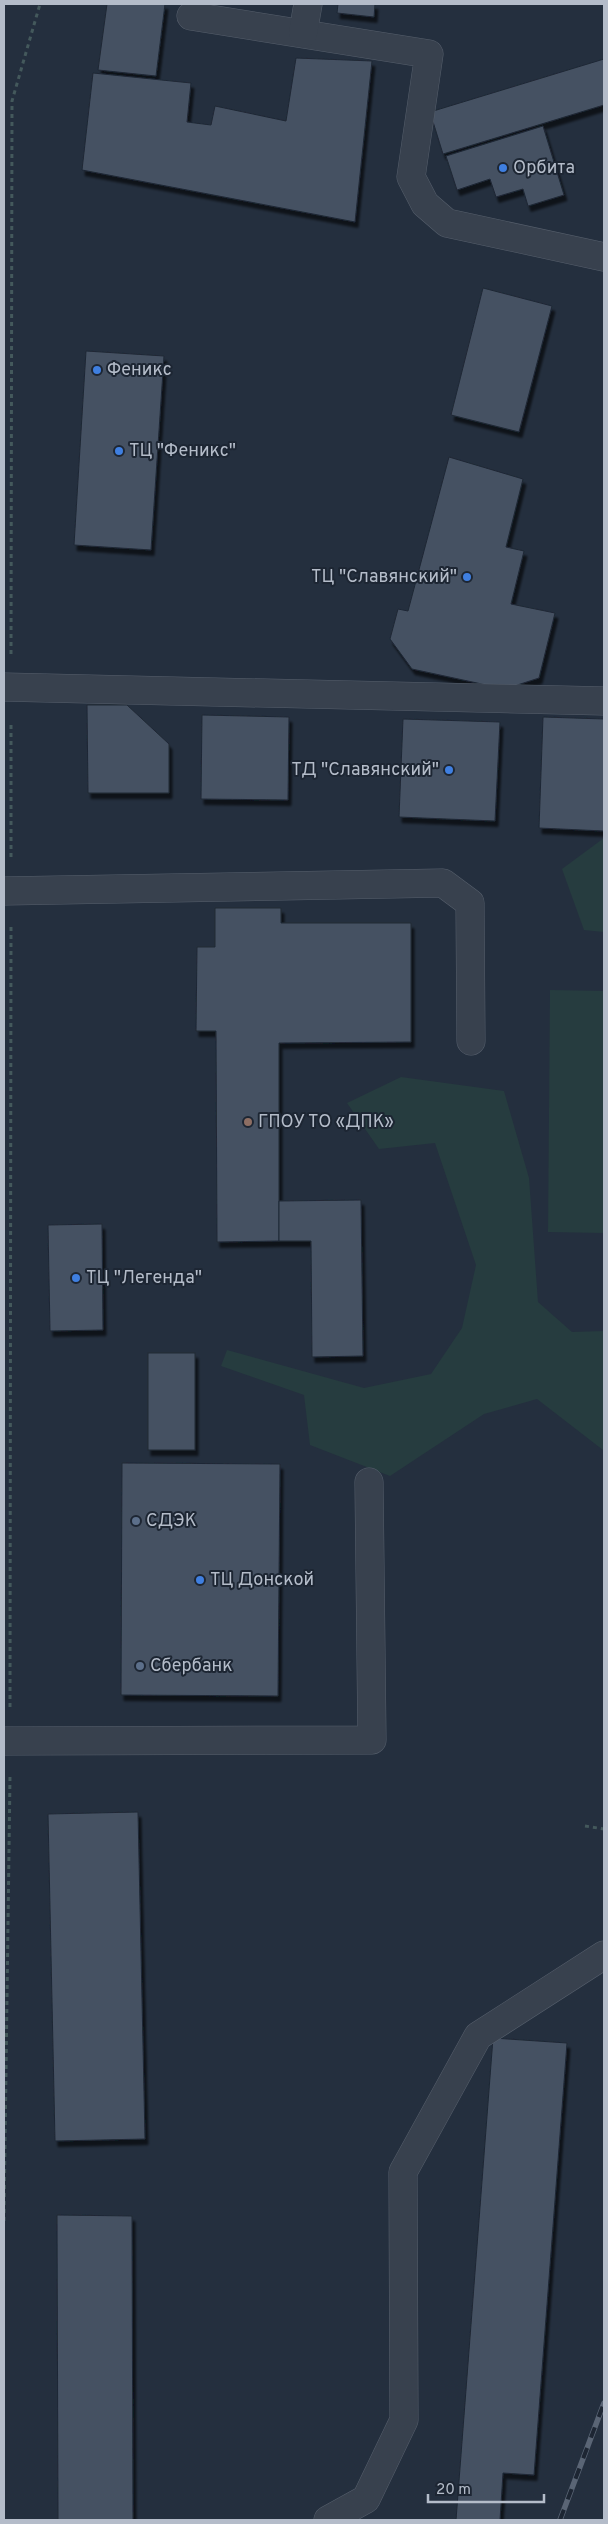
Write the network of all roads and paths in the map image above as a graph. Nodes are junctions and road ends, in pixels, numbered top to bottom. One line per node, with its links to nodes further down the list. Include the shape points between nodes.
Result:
1 (40, 4): 6 (path, via 12,101)
2 (308, 4): 4 (lane)
3 (191, 16): 4 (lane)
4 (303, 33): 5 (lane, via 429,54 411,177 425,204 447,222)
5 (604, 257)
6 (8, 687): 7 (lane); 8 (path)
7 (604, 701)
8 (8, 891): 9 (lane, via 443,883 470,903); 11 (path)
9 (471, 1041)
10 (370, 1482): 11 (lane, via 372,1740)
11 (7, 1742): 15 (path)
12 (585, 1826): 13 (path)
13 (604, 1828)
14 (604, 1955): 16 (lane, via 478,2036 403,2172 404,2420 366,2499)
15 (4, 2221)
16 (328, 2520)

